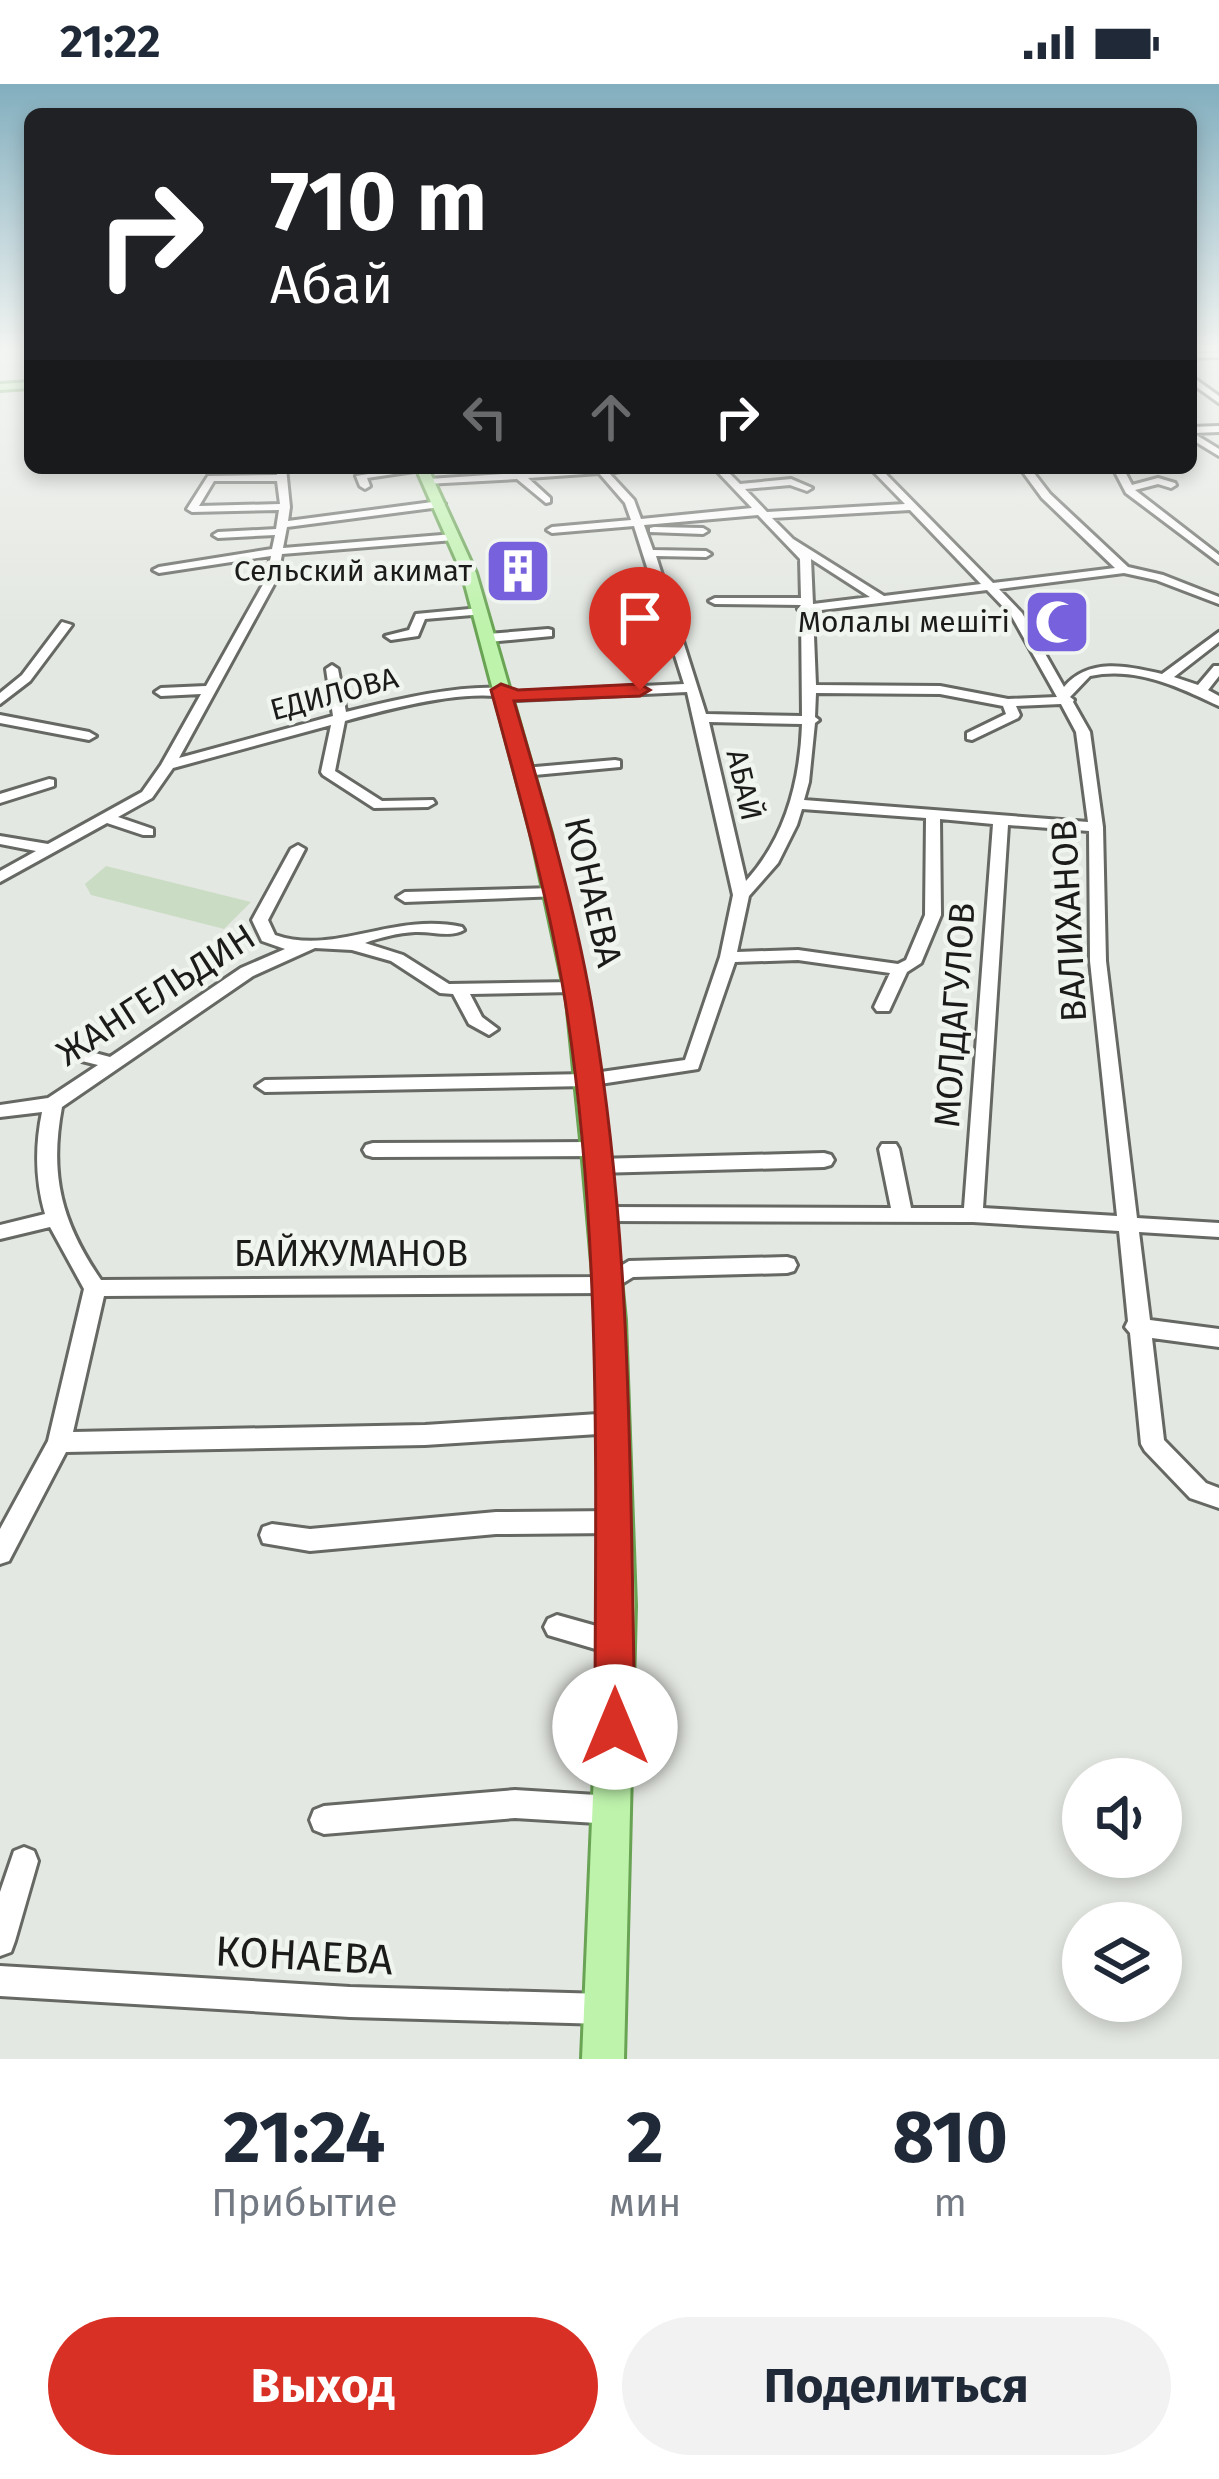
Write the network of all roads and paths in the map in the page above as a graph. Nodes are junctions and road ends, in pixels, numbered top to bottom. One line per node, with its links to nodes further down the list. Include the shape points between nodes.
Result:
1 (268, 474): 18 (street, via 211,478 190,514)
2 (282, 474): 18 (street)
3 (547, 474): 9 (street)
4 (605, 474): 22 (street, АБАЙ)
5 (724, 474): 13 (street)
6 (880, 474): 19 (street, ВАЛИХАНОВ)
7 (1030, 474): 34 (street)
8 (1121, 474): 15 (street)
9 (520, 476): 10 (street); 16 (street)
10 (429, 481): 12 (street, via 361,476); 21 (street); 27 (main road, КОНАЕВА)
11 (1171, 485): 15 (street)
12 (364, 486)
13 (736, 487): 14 (street); 20 (street)
14 (807, 488)
15 (1129, 489): 32 (street)
16 (547, 500)
17 (338, 501): 21 (street)
18 (285, 506): 23 (street)
19 (914, 507): 20 (street); 37 (street, ВАЛИХАНОВ)
20 (760, 513): 22 (street); 28 (street)
21 (342, 519): 23 (street)
22 (638, 525): 24 (street); 25 (street); 30 (street, АБАЙ)
23 (280, 528): 26 (street); 29 (street)
24 (552, 530)
25 (703, 531)
26 (218, 535)
27 (454, 537): 29 (street); 43 (main road, КОНАЕВА)
28 (788, 541): 39 (street); 41 (street, via 805,558)
29 (274, 553): 33 (street); 36 (street)
30 (648, 553): 31 (street); 52 (street, АБАЙ)
31 (706, 554)
32 (1219, 560)
33 (159, 570)
34 (1124, 570): 37 (street); 40 (street)
35 (339, 572): 36 (street)
36 (273, 574): 54 (street)
37 (991, 587): 39 (street); 60 (street, ВАЛИХАНОВ, via 1016,613)
38 (715, 601): 41 (street)
39 (884, 601): 41 (street)
40 (1219, 601)
41 (805, 606): 53 (street)
42 (66, 625): 61 (street)
43 (484, 625): 44 (street); 45 (street, via 420,616 414,633); 58 (main road, КОНАЕВА)
44 (548, 633)
45 (391, 636)
46 (1219, 636): 51 (street)
47 (1218, 669): 59 (street)
48 (332, 670): 65 (street)
49 (630, 670): 55 (street)
50 (937, 671): 56 (street)
51 (1163, 680): 59 (street); 60 (street, via 1093,670)
52 (689, 688): 55 (street); 63 (street, АБАЙ)
53 (814, 689): 56 (street); 66 (street)
54 (210, 690): 57 (street); 70 (street)
55 (637, 690): 58 (street)
56 (940, 690): 62 (street)
57 (161, 692)
58 (509, 693): 65 (street, ЕДИЛОВА, via 399,702); 71 (main road, КОНАЕВА)
59 (1211, 695)
60 (1066, 697): 62 (street); 83 (street, ВАЛИХАНОВ, via 1083,732)
61 (0, 700)
62 (1008, 703): 68 (street, via 1013,715)
63 (701, 718): 66 (street); 90 (street, АБАЙ)
64 (0, 719): 67 (street)
65 (338, 720): 70 (street, ЕДИЛОВА); 74 (street, via 328,772)
66 (812, 720): 78 (street)
67 (89, 736)
68 (972, 736)
69 (615, 764): 71 (street)
70 (168, 765): 81 (street, via 147,795)
71 (524, 772): 89 (main road, КОНАЕВА)
72 (49, 783): 76 (street)
73 (365, 784): 74 (street)
74 (346, 785): 77 (street, via 379,805)
75 (912, 788): 79 (street)
76 (0, 799)
77 (428, 803)
78 (795, 804): 79 (street); 90 (street, via 772,857)
79 (908, 811): 80 (street)
80 (933, 813): 82 (street); 96 (street, via 933,915 913,963)
81 (107, 818): 84 (street); 87 (street)
82 (1001, 819): 83 (street); 113 (street, МОЛДАГУЛОВ)
83 (1096, 827): 115 (street, ВАЛИХАНОВ, via 1098,961)
84 (148, 832)
85 (0, 840): 87 (street)
86 (298, 848): 94 (street, via 260,920 268,938)
87 (52, 849): 88 (street)
88 (0, 877)
89 (554, 893): 91 (street); 97 (main road, КОНАЕВА)
90 (741, 895): 95 (street)
91 (405, 897)
92 (456, 930): 93 (street, via 374,933)
93 (348, 945): 94 (street, ЖАНГЕЛЬДИН); 98 (street, ЖАНГЕЛЬДИН, via 397,958)
94 (299, 949): 102 (street, ЖАНГЕЛЬДИН, via 248,972)
95 (728, 958): 96 (street, via 798,955); 103 (street, via 692,1064)
96 (900, 969): 99 (street)
97 (574, 987): 98 (street, ЖАНГЕЛЬДИН); 103 (main road, КОНАЕВА)
98 (459, 990): 100 (street)
99 (883, 1007)
100 (489, 1029)
101 (76, 1054): 102 (street)
102 (112, 1064): 105 (street, ЖАНГЕЛЬДИН)
103 (587, 1080): 104 (street); 109 (main road, КОНАЕВА)
104 (265, 1086)
105 (52, 1104): 106 (street, ЖАНГЕЛЬДИН); 114 (street, ЖАНГЕЛЬДИН, via 40,1157)
106 (0, 1111)
107 (889, 1149): 112 (street)
108 (373, 1150): 109 (street)
109 (596, 1157): 110 (street); 111 (main road, КОНАЕВА)
110 (824, 1160)
111 (601, 1214): 112 (street); 119 (main road, КОНАЕВА)
112 (904, 1215): 113 (street)
113 (974, 1215): 115 (street)
114 (57, 1218): 117 (street); 120 (street, ЖАНГЕЛЬДИН)
115 (1124, 1224): 116 (street); 121 (street, ВАЛИХАНОВ)
116 (1219, 1230)
117 (0, 1232)
118 (787, 1265): 119 (street, БАЙЖУМАНОВ, via 629,1269)
119 (607, 1285): 120 (street, БАЙЖУМАНОВ); 123 (main road, КОНАЕВА)
120 (95, 1288): 124 (street)
121 (1136, 1328): 122 (street); 125 (street, ВАЛИХАНОВ, via 1153,1444 1198,1491)
122 (1219, 1338)
123 (614, 1423): 124 (street); 126 (main road, КОНАЕВА)
124 (59, 1442): 128 (street)
125 (1219, 1498)
126 (616, 1522): 127 (street, via 496,1523 310,1540); 130 (main road, КОНАЕВА)
127 (272, 1535)
128 (0, 1553)
129 (556, 1627): 130 (street)
130 (616, 1643): 131 (main road, КОНАЕВА)
131 (614, 1810): 132 (street, via 515,1804); 136 (main road, КОНАЕВА)
132 (324, 1820)
133 (24, 1861): 134 (street)
134 (0, 1941)
135 (0, 1981): 136 (street, КОНАЕВА)
136 (604, 2009): 137 (main road, КОНАЕВА)
137 (603, 2059)

